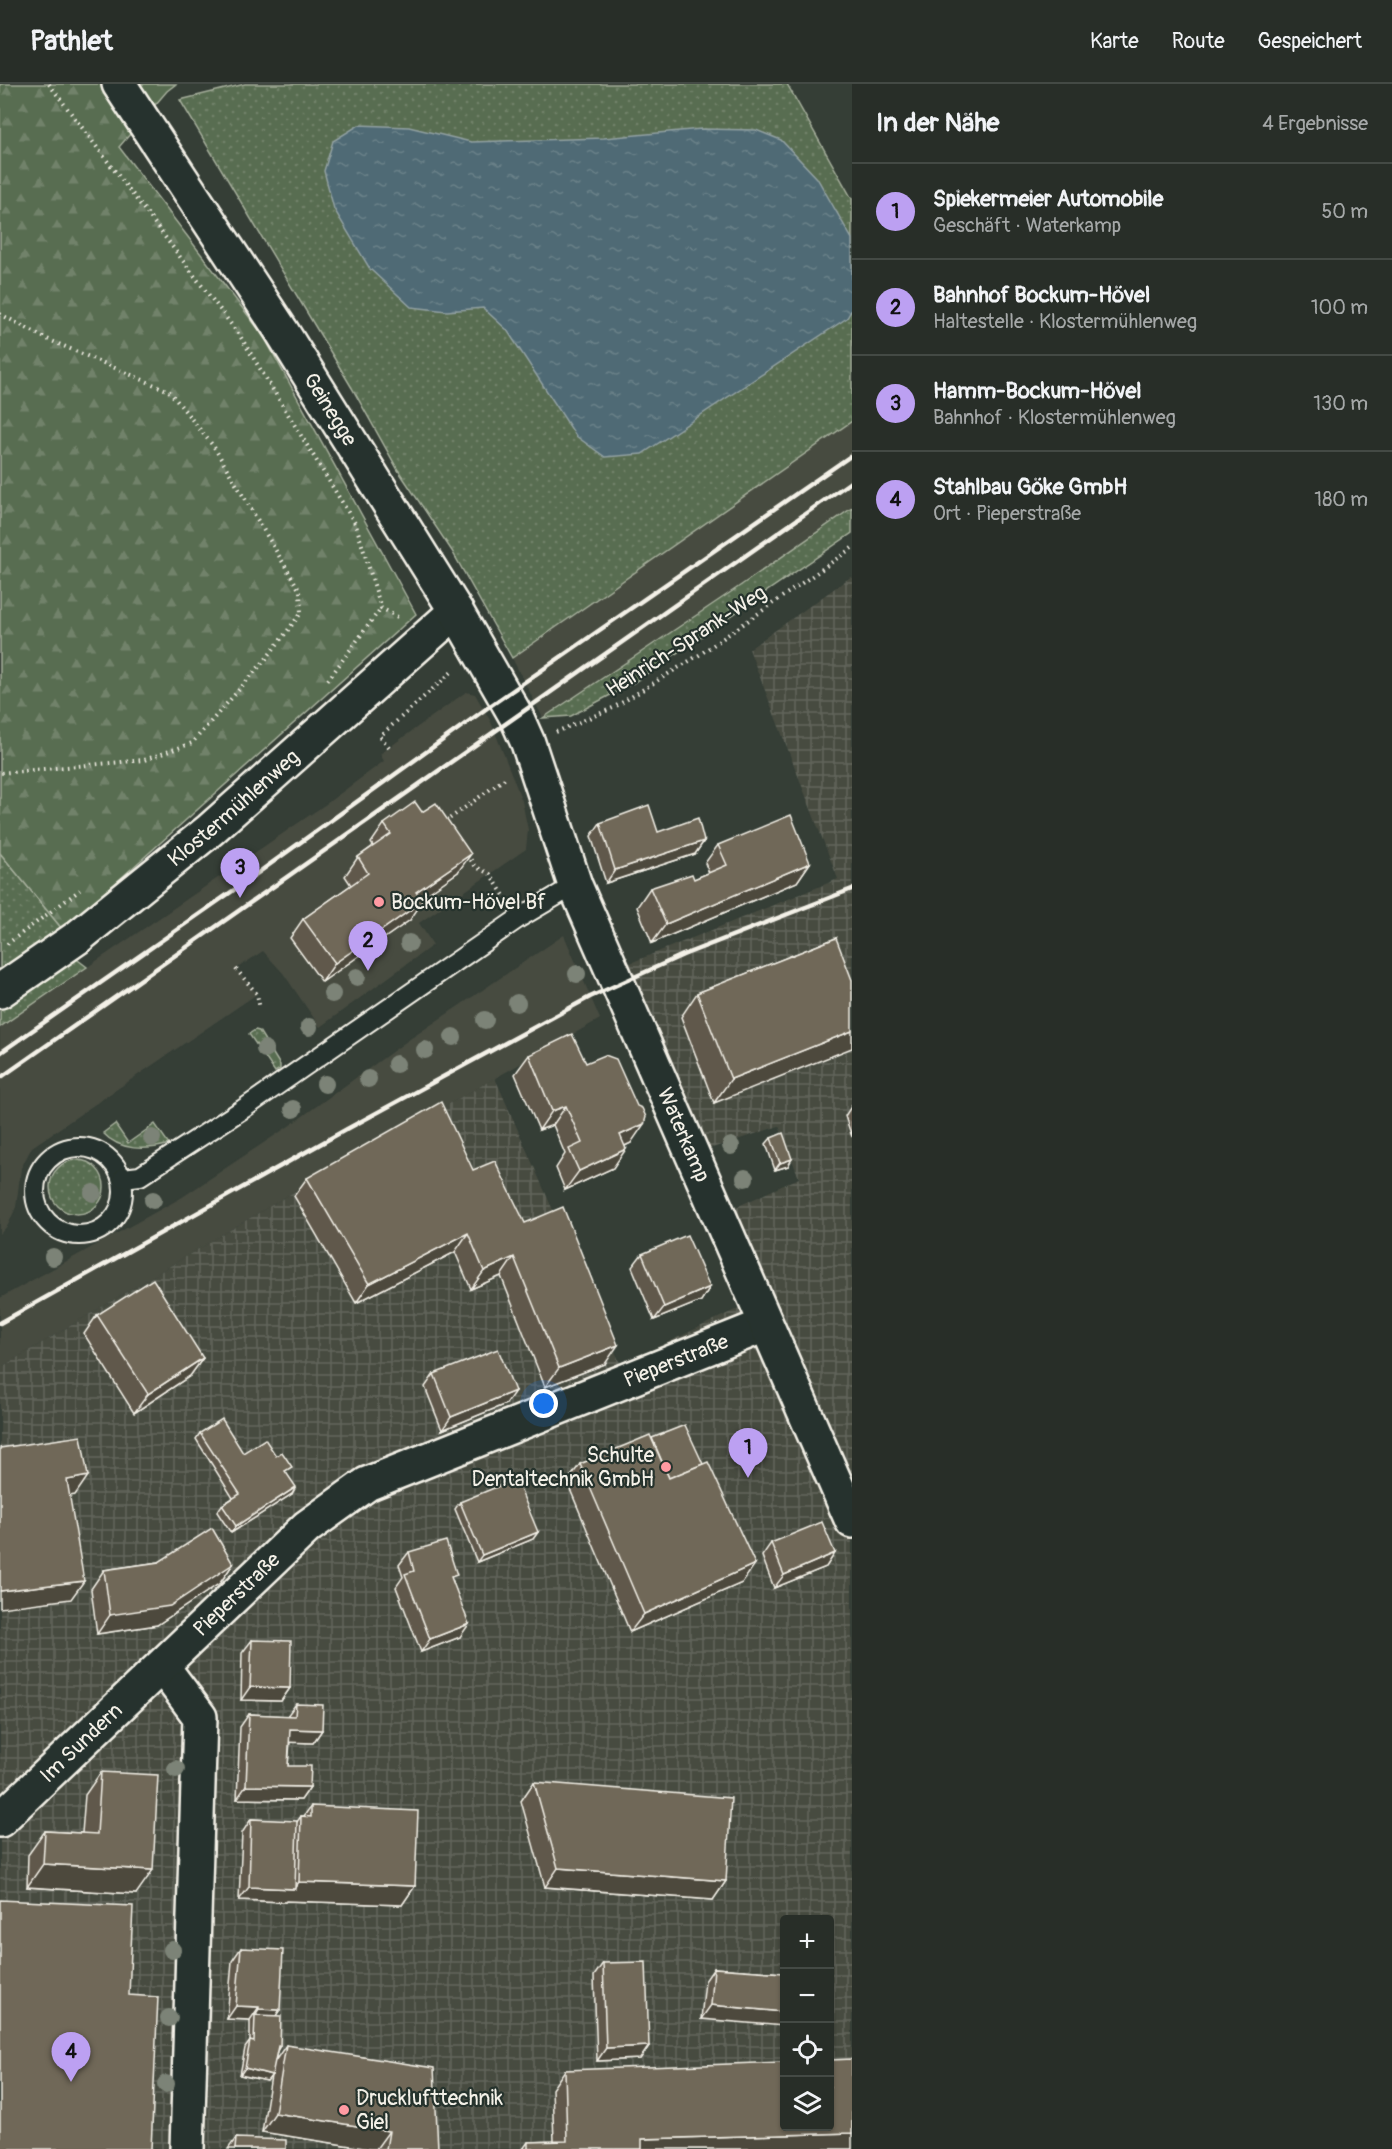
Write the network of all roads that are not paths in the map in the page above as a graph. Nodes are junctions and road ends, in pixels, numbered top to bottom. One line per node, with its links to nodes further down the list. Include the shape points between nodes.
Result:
1 (119, 84): 2 (street, Geinegge, via 281,330)
2 (456, 611): 3 (street, Geinegge, via 516,716); 5 (street, Klostermühlenweg, via 210,830 78,937)
3 (531, 753): 4 (street, Waterkamp)
4 (575, 885): 6 (lane, via 519,918 140,1176); 7 (street, Waterkamp)
5 (0, 991)
6 (123, 1178): 6 (lane, via 111,1158 91,1147 67,1147 47,1159 35,1180 36,1203 48,1224 69,1235 92,1234 112,1222 123,1202)
7 (765, 1325): 8 (street, Waterkamp); 9 (street, Pieperstraße, via 367,1484 307,1527)
8 (852, 1521)
9 (162, 1666): 10 (street, Im Sundern); 11 (street, via 200,1717)
10 (0, 1820)
11 (187, 2149)

